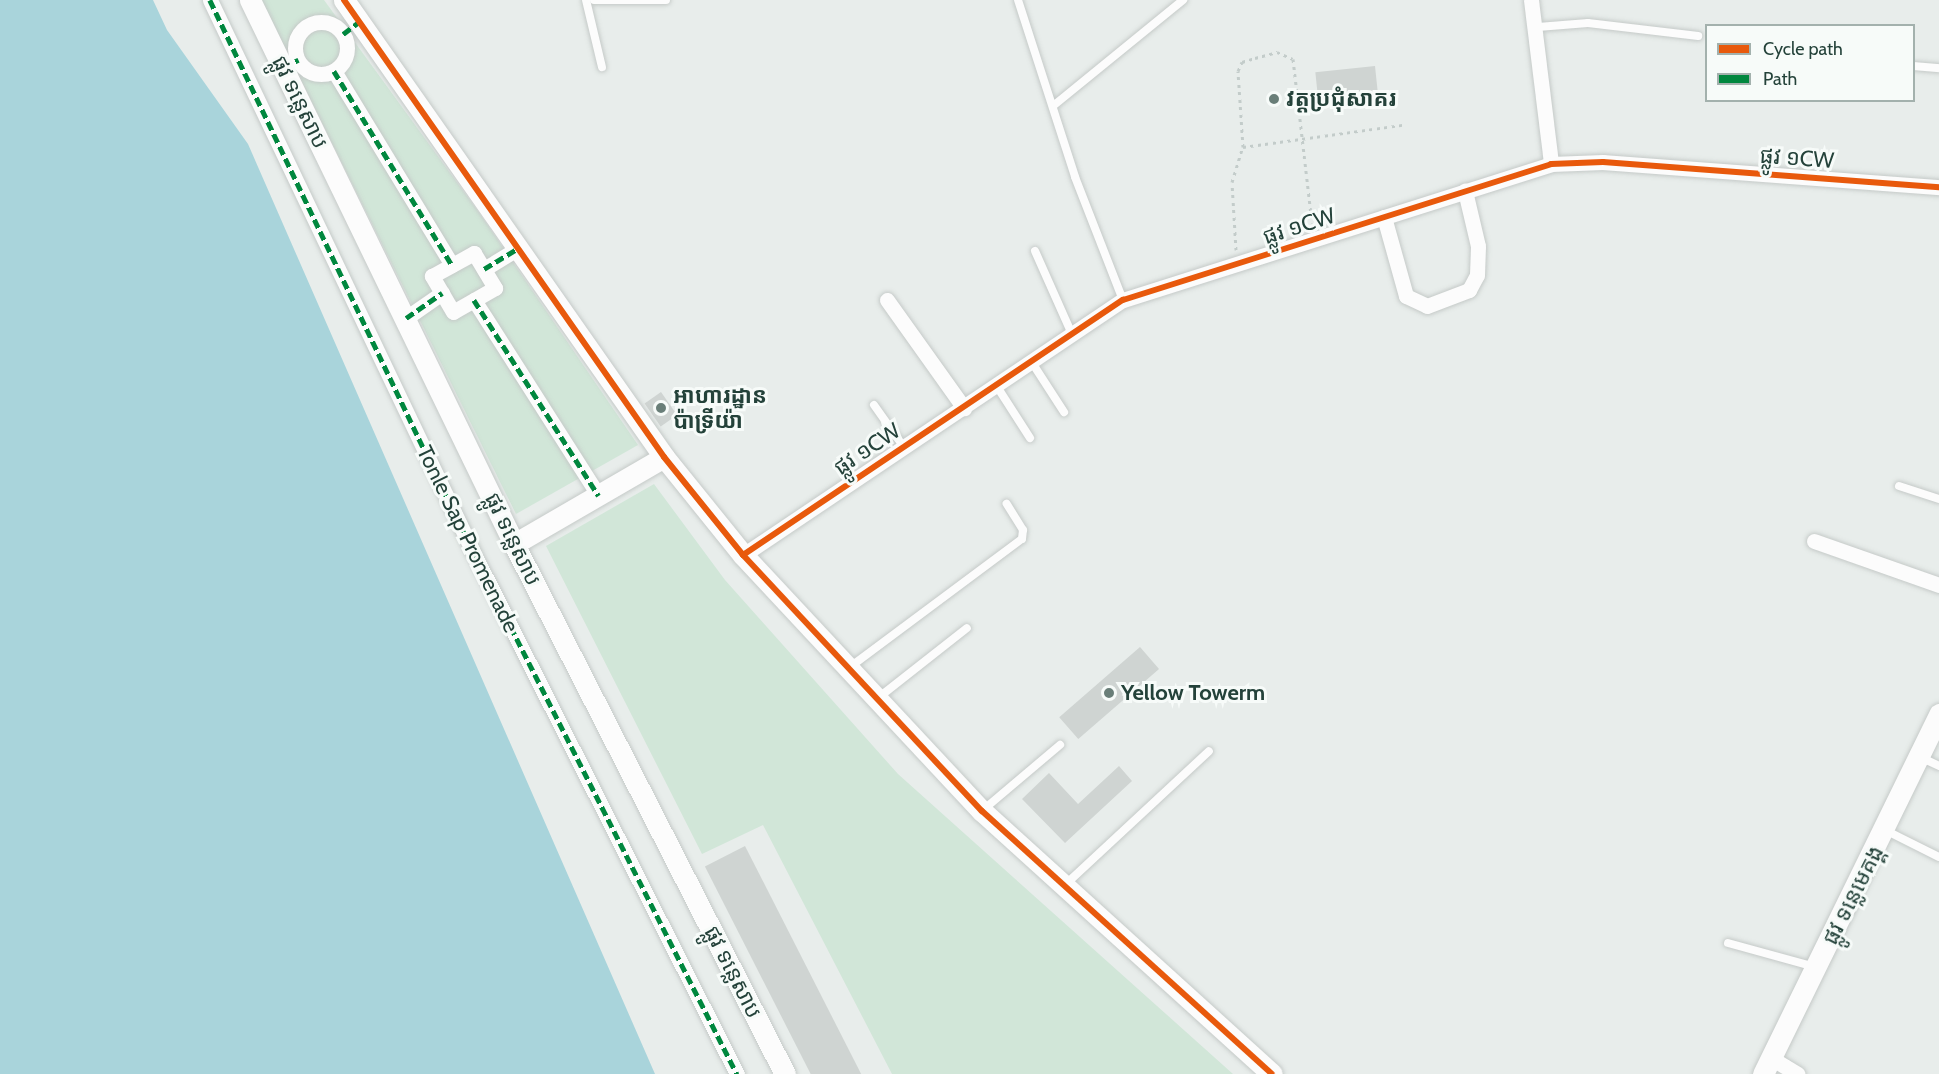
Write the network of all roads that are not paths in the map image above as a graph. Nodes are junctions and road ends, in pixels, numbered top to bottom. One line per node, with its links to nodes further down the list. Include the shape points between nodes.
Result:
1 (210, 0): 64 (street, Tonle Sap Promenade, via 474,554)
2 (250, 0): 14 (street, ផ្លូវ ទន្លេសាប)
3 (344, 0): 10 (street)
4 (586, 0): 16 (lane)
5 (594, 0): 6 (lane)
6 (666, 0)
7 (1018, 0): 19 (lane)
8 (1183, 0): 19 (lane)
9 (1531, 0): 11 (street)
10 (360, 21): 12 (street); 24 (street)
11 (1538, 27): 13 (lane, via 1588,23); 20 (street)
12 (343, 34): 14 (street, via 330,23 308,25 297,38); 18 (street, via 346,55)
13 (1698, 36)
14 (291, 63): 18 (street, via 309,71); 32 (street, ផ្លូវ ទន្លេសាប)
15 (1915, 66): 17 (lane)
16 (602, 67)
17 (1939, 68)
18 (334, 71): 26 (street)
19 (1053, 106): 31 (lane)
20 (1551, 164): 21 (street, ផ្លូវ ១CW, via 1603,162); 22 (street, ផ្លូវ ១CW)
21 (1939, 187)
22 (1465, 191): 23 (street, ផ្លូវ ១CW); 23 (street, via 1478,246 1477,275 1469,290 1427,306 1406,296)
23 (1384, 217): 31 (street, ផ្លូវ ១CW)
24 (520, 247): 27 (street); 41 (street)
25 (1035, 252): 33 (lane)
26 (452, 265): 27 (street, via 474,253); 28 (street, via 432,276)
27 (484, 269): 29 (street, via 495,288)
28 (442, 293): 29 (street, via 453,312); 32 (street)
29 (474, 300): 43 (street)
30 (887, 300): 37 (street)
31 (1123, 300): 33 (street, ផ្លូវ ១CW)
32 (406, 318): 47 (street, ផ្លូវ ទន្លេសាប)
33 (1071, 332): 34 (street, ផ្លូវ ១CW)
34 (1030, 360): 35 (street, ផ្លូវ ១CW); 38 (lane)
35 (996, 385): 37 (street, ផ្លូវ ១CW); 39 (lane)
36 (874, 405): 40 (lane)
37 (964, 408): 40 (street, ផ្លូវ ១CW)
38 (1064, 412)
39 (1030, 438)
40 (903, 446): 48 (street, ផ្លូវ ១CW)
41 (664, 457): 43 (street); 48 (street)
42 (1899, 486): 44 (lane)
43 (599, 496): 47 (street)
44 (1939, 499)
45 (1006, 504): 51 (lane, via 1023,530 1022,539)
46 (1814, 541): 49 (street)
47 (514, 544): 65 (street, ផ្លូវ ទន្លេសាប)
48 (743, 555): 51 (street)
49 (1939, 585)
50 (968, 628): 52 (lane)
51 (846, 670): 52 (street)
52 (877, 699): 57 (street)
53 (1939, 714): 56 (street, ផ្លូវ ទន្លេមេគង្គ)
54 (1060, 745): 57 (lane)
55 (1209, 751): 60 (lane)
56 (1929, 761): 58 (street, ផ្លូវ ទន្លេមេគង្គ)
57 (982, 811): 60 (street)
58 (1885, 830): 59 (lane); 62 (street, ផ្លូវ ទន្លេមេគង្គ)
59 (1939, 857)
60 (1066, 884): 66 (street)
61 (1728, 943): 62 (lane)
62 (1816, 967): 63 (street, ផ្លូវ ទន្លេមេគង្គ)
63 (1767, 1066): 67 (street)
64 (737, 1074)
65 (785, 1074)
66 (1272, 1074)
67 (1798, 1074)

